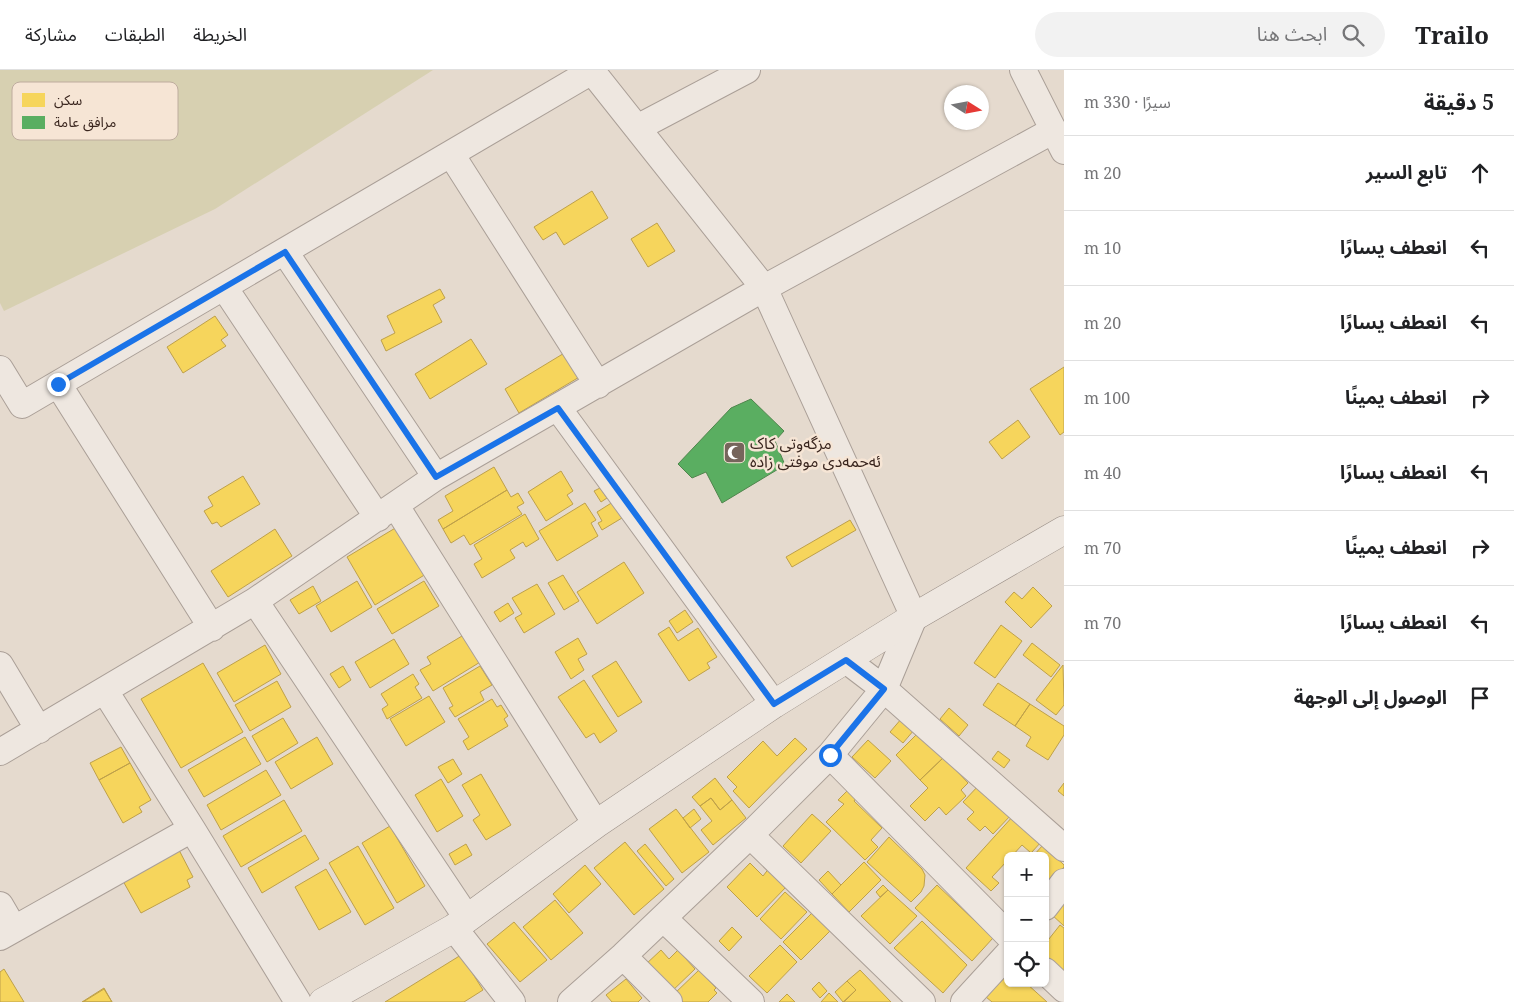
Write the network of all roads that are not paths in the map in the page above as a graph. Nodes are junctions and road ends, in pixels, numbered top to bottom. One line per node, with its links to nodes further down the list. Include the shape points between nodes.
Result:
1 (592, 70): 4 (street); 6 (street)
2 (748, 70): 4 (street)
3 (1023, 70): 5 (street)
4 (638, 128): 9 (street)
5 (1059, 140): 9 (street)
6 (451, 154): 7 (street); 12 (street)
7 (285, 252): 8 (street); 14 (street)
8 (224, 287): 11 (street); 15 (street)
9 (764, 288): 12 (street); 18 (street)
10 (0, 369): 11 (street, via 22,405)
11 (58, 384): 19 (street)
12 (598, 385): 13 (street)
13 (558, 408): 14 (street); 24 (street)
14 (436, 477): 15 (street)
15 (387, 512): 17 (street); 28 (street)
16 (1064, 530): 18 (street)
17 (255, 601): 19 (street); 36 (street)
18 (914, 617): 20 (street); 22 (street)
19 (212, 628): 23 (street)
20 (846, 660): 22 (street); 24 (street)
21 (0, 665): 25 (street)
22 (884, 689): 27 (street); 31 (street)
23 (105, 691): 25 (street); 29 (street)
24 (774, 704): 28 (street)
25 (39, 730): 26 (street)
26 (0, 752)
27 (830, 755): 30 (street); 37 (street)
28 (596, 824): 36 (street)
29 (192, 828): 38 (street); 43 (street)
30 (750, 835): 35 (street); 49 (street)
31 (1064, 848)
32 (1064, 882): 33 (street)
33 (1049, 902)
34 (0, 905): 38 (street)
35 (663, 918): 39 (street); 48 (street)
36 (461, 923): 44 (street); 45 (street)
37 (1004, 931)
38 (7, 933)
39 (623, 956): 46 (street); 47 (street)
40 (1004, 958): 50 (street)
41 (1049, 975): 42 (street)
42 (1064, 989)
43 (298, 1002)
44 (323, 1002)
45 (512, 1002)
46 (571, 1002)
47 (669, 1002)
48 (751, 1002)
49 (922, 1002)
50 (964, 1002)

